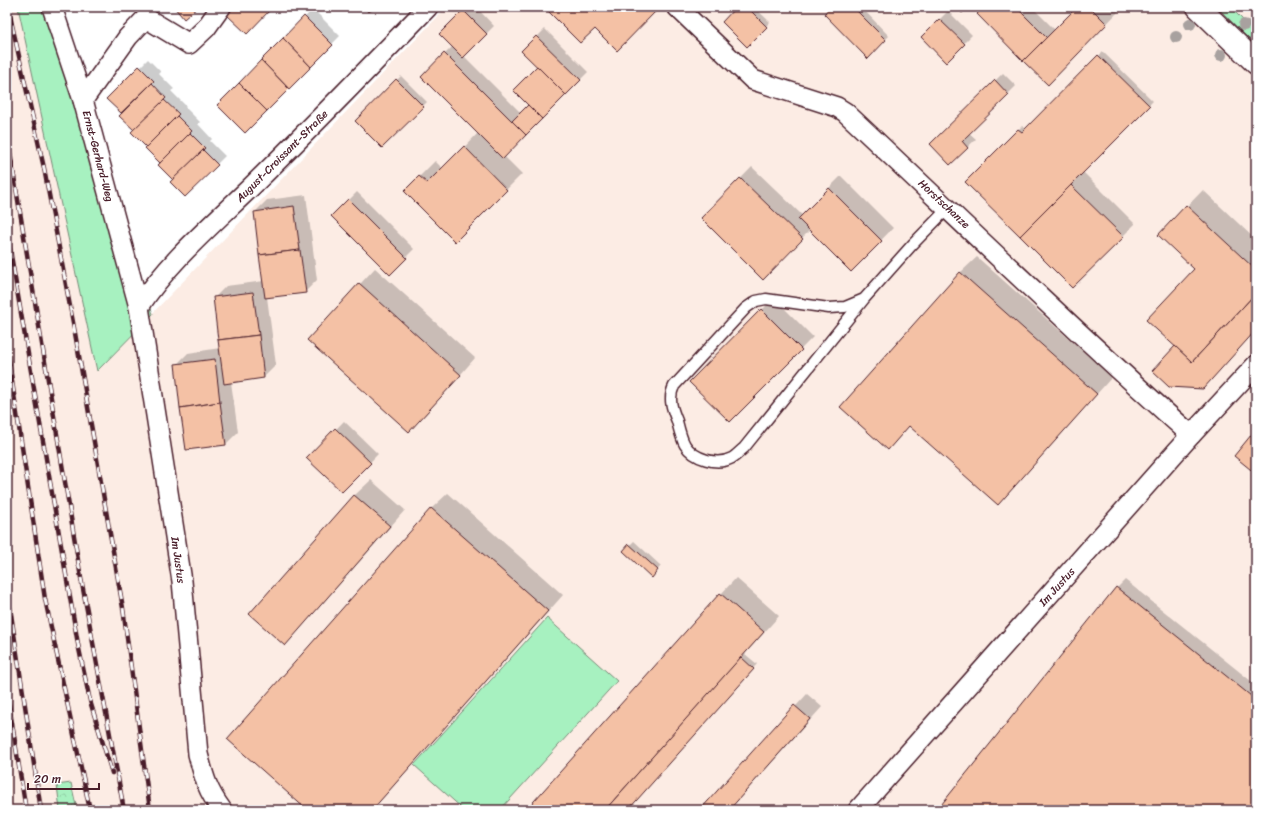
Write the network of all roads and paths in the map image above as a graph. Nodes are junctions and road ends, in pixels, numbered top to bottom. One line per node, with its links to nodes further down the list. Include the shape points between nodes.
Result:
1 (52, 7): 7 (street, Ernst-Gerhard-Weg)
2 (221, 7): 7 (street, via 206,28 189,44 146,18 128,37)
3 (428, 7): 10 (street, August-Croissant-Straße, via 175,261)
4 (677, 7): 8 (street, Horstschanze, via 753,80 837,107 845,112)
5 (1198, 7): 6 (street)
6 (1256, 63)
7 (83, 100): 10 (street, Ernst-Gerhard-Weg)
8 (948, 208): 9 (lane); 12 (street, Horstschanze)
9 (864, 299): 9 (lane, via 845,306 829,308 766,299 756,300 746,308 670,393 684,444 702,458 711,461 733,458 744,448)
10 (139, 307): 13 (street, Im Justus, via 182,581 198,754 205,782)
11 (1256, 365): 12 (street, Im Justus)
12 (1191, 435): 14 (street, Im Justus)
13 (222, 810)
14 (858, 810)

